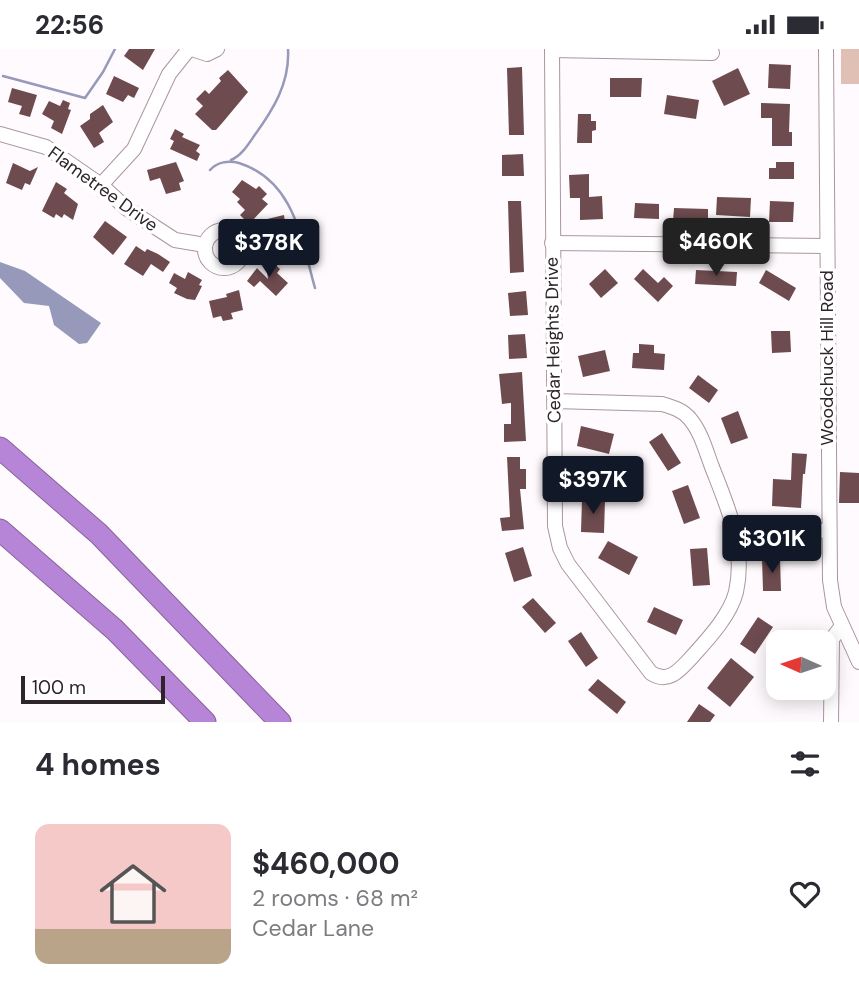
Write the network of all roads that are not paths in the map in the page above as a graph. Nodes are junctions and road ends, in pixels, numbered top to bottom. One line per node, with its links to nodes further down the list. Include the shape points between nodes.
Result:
1 (190, 49): 2 (street, via 207,54); 7 (street, via 169,74 134,149)
2 (217, 49)
3 (826, 49): 10 (street, Woodchuck Hill Road)
4 (552, 50): 5 (street); 8 (street, Cedar Heights Drive)
5 (712, 53)
6 (0, 134): 7 (street, Flametree Drive, via 46,147)
7 (101, 185): 9 (street, Flametree Drive, via 175,240)
8 (552, 243): 10 (street); 11 (street, Cedar Heights Drive)
9 (205, 245)
10 (827, 246): 15 (street, Woodchuck Hill Road)
11 (554, 401): 13 (street, via 649,402 678,409 690,418 701,437); 13 (street, Cedar Heights Drive, via 555,526 560,548 651,673 661,678 679,672 730,607 739,567)
12 (0, 448): 19 (highway, via 99,534)
13 (735, 528): 15 (street)
14 (0, 530): 18 (highway, via 115,630)
15 (828, 531): 16 (street, Woodchuck Hill Road, via 830,579)
16 (841, 627): 17 (street, Woodchuck Hill Road); 20 (street, via 832,639)
17 (859, 662)
18 (205, 722)
19 (280, 722)
20 (831, 722)

